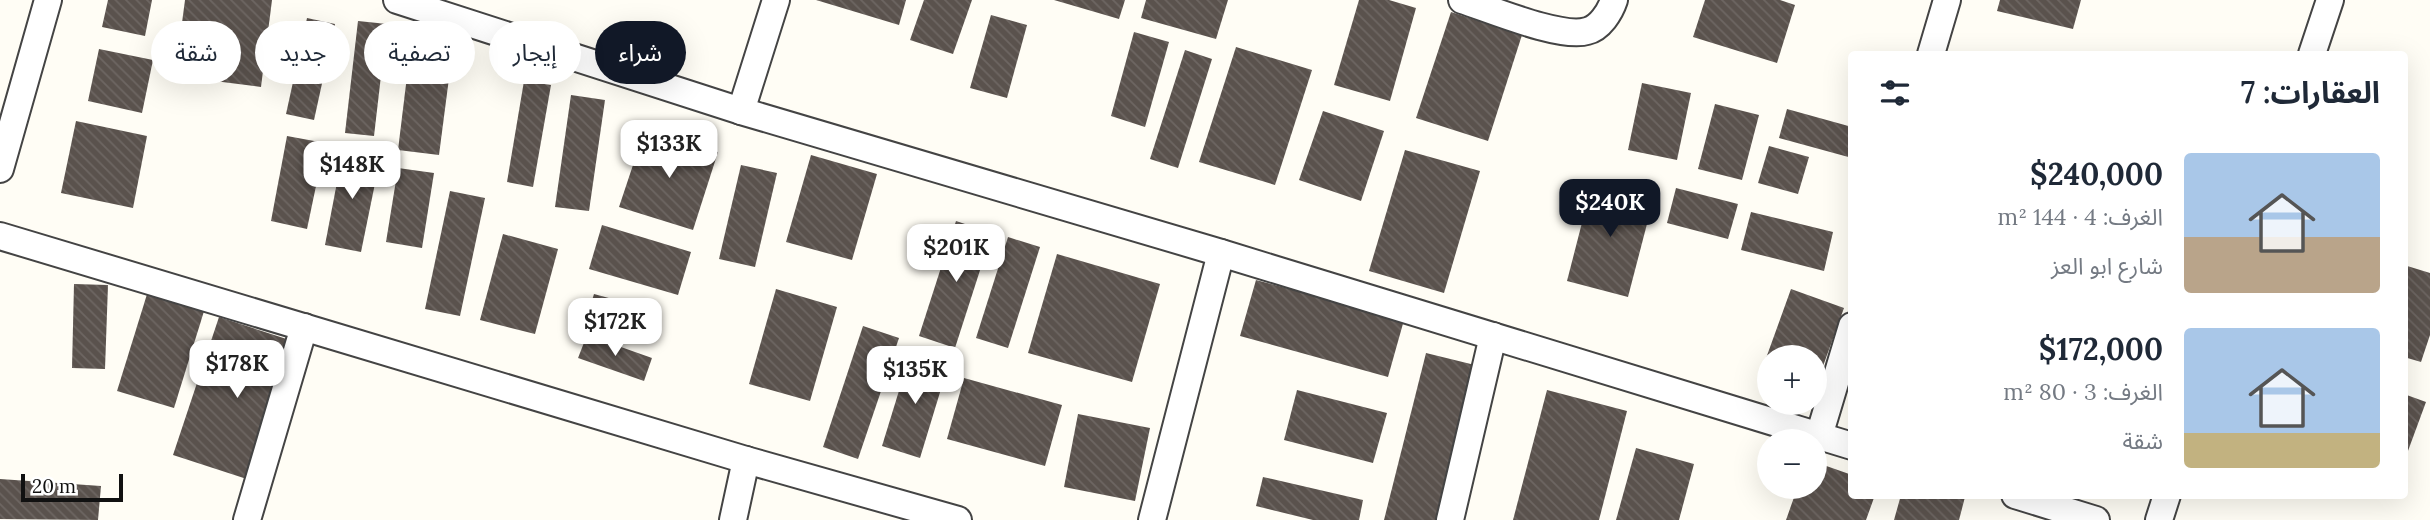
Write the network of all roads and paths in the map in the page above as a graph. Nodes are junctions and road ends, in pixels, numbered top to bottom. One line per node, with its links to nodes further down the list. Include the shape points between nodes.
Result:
1 (48, 0): 12 (street)
2 (397, 0): 8 (street)
3 (776, 0): 11 (street)
4 (1462, 0): 5 (street, via 1568,34 1590,31 1610,12)
5 (1614, 0)
6 (1947, 0): 9 (street)
7 (2330, 0): 10 (street)
8 (429, 5): 11 (street)
9 (1932, 51)
10 (2313, 51)
11 (741, 111): 14 (street)
12 (0, 169)
13 (0, 236): 15 (street)
14 (1221, 253): 16 (street); 28 (street)
15 (304, 327): 22 (street); 25 (street)
16 (1493, 336): 18 (street); 29 (street)
17 (1848, 339): 19 (street)
18 (1796, 429)
19 (1821, 429)
20 (1827, 438): 21 (street)
21 (1848, 445)
22 (746, 460): 26 (street); 27 (street)
23 (2028, 499): 30 (street)
24 (2166, 499): 31 (street)
25 (247, 520)
26 (733, 520)
27 (958, 520)
28 (1152, 520)
29 (1450, 520)
30 (2096, 520)
31 (2159, 520)

